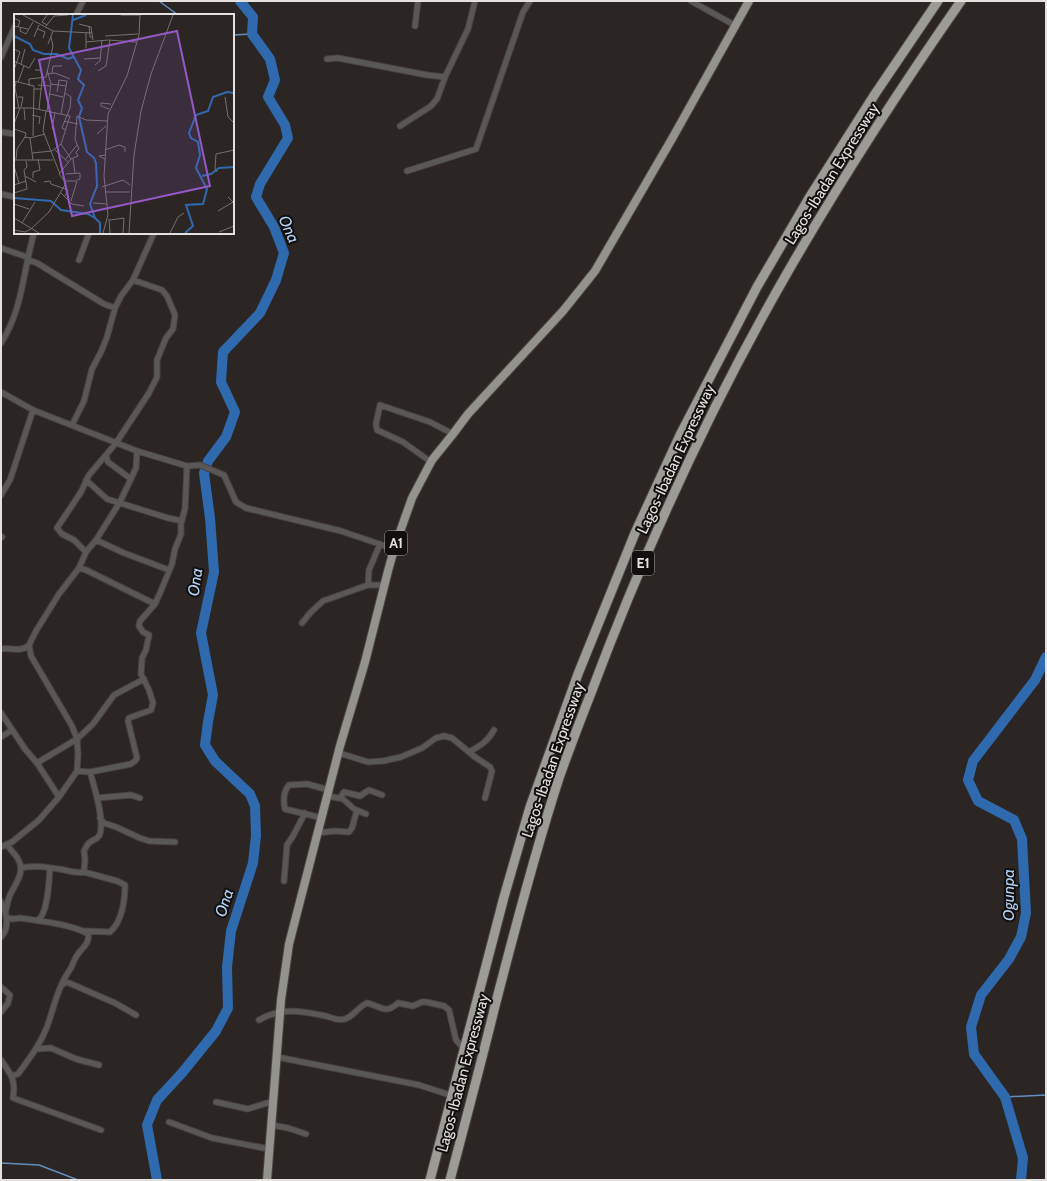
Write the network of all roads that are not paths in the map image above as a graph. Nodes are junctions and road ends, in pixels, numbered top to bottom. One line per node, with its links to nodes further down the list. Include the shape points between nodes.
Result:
1 (83, 1): 9 (street)
2 (418, 1): 10 (street)
3 (475, 1): 15 (street, via 468,29)
4 (530, 1): 19 (street, via 523,12 476,149)
5 (691, 1): 11 (street)
6 (749, 1): 11 (highway, A1)
7 (938, 1): 101 (highway, Lagos-Ibadan Expressway / E1, via 809,198 708,380 657,484 597,625 530,807)
8 (961, 1): 116 (highway, Lagos-Ibadan Expressway / E1, via 843,179 786,275 709,418 659,526 600,669 560,775 540,837)
9 (76, 14)
10 (415, 26)
11 (736, 26): 34 (highway, A1, via 596,271 564,311 468,414)
12 (14, 28): 13 (street)
13 (1, 57)
14 (327, 59): 15 (street, via 338,58)
15 (445, 77): 16 (street, via 437,99 431,106)
16 (400, 126)
17 (1, 132): 18 (street)
18 (14, 134)
19 (407, 171)
20 (1, 194): 21 (street)
21 (14, 197)
22 (34, 234): 26 (street)
23 (89, 234): 27 (street)
24 (154, 234): 28 (street)
25 (1, 248): 26 (street)
26 (27, 259): 29 (street); 30 (street, via 14,319)
27 (79, 260)
28 (134, 280): 29 (street); 35 (street, via 162,290 175,315 172,329 157,360 158,376)
29 (115, 308): 33 (street, via 107,337 92,369 84,401)
30 (1, 343)
31 (1, 392): 32 (street)
32 (33, 410): 33 (street); 42 (street, via 10,480)
33 (72, 425): 35 (street)
34 (453, 434): 38 (highway, A1); 38 (street, via 430,422 380,405 377,430 403,442)
35 (116, 443): 36 (street); 37 (street)
36 (137, 451): 39 (street); 40 (street, via 136,468)
37 (106, 456): 40 (street, via 108,462); 41 (street)
38 (431, 462): 47 (highway, A1, via 412,498)
39 (187, 466): 44 (street); 46 (street, via 200,465 224,475 236,502 246,508 341,531)
40 (131, 479): 43 (street)
41 (86, 480): 43 (street, via 107,499); 48 (street, via 57,528)
42 (1, 495)
43 (120, 502): 44 (street); 45 (street)
44 (182, 521): 50 (street, via 181,534)
45 (96, 540): 48 (street); 50 (street)
46 (380, 544): 47 (street); 51 (street, via 369,570)
47 (394, 548): 52 (highway, A1)
48 (86, 552): 49 (street)
49 (79, 568): 53 (street); 55 (street, via 59,594)
50 (169, 570): 53 (street)
51 (368, 585): 52 (street); 54 (street, via 323,601 310,612)
52 (384, 585): 64 (highway, A1)
53 (154, 604): 57 (street, via 138,626 149,635 142,658 141,674)
54 (302, 624)
55 (29, 645): 56 (street, via 21,649); 62 (street, via 31,656)
56 (1, 649)
57 (144, 679): 62 (street, via 114,695 93,724); 67 (street, via 150,690 153,706 151,710 129,718 128,721 136,761)
58 (1, 713): 59 (street)
59 (12, 730): 61 (street); 65 (street)
60 (494, 730): 63 (street, via 484,744)
61 (1, 736)
62 (77, 739): 65 (street); 66 (street)
63 (470, 752): 64 (street, via 452,738 444,736 401,757 383,761 368,762); 74 (street, via 492,770)
64 (339, 753): 68 (highway, A1)
65 (37, 763): 70 (street)
66 (77, 771): 67 (street); 70 (street)
67 (90, 772): 71 (street)
68 (328, 793): 73 (street); 76 (street, via 307,784 289,785 285,790 285,809); 79 (highway, A1)
69 (382, 795): 73 (street, via 369,790 360,796 344,792)
70 (59, 797): 82 (street, via 39,820)
71 (97, 798): 72 (street, via 131,795); 78 (street)
72 (140, 798)
73 (340, 798): 75 (street)
74 (485, 798)
75 (357, 810): 77 (street); 80 (street, via 349,832)
76 (305, 813): 79 (street); 87 (street, via 287,845)
77 (366, 814)
78 (100, 818): 81 (street, via 104,823 149,841); 86 (street, via 100,834 84,851)
79 (322, 818): 80 (highway, A1)
80 (318, 832): 96 (highway, A1, via 289,944)
81 (175, 842)
82 (7, 844): 83 (street); 84 (street, via 18,858)
83 (1, 847)
84 (21, 868): 85 (street); 89 (street, via 19,880)
85 (50, 868): 86 (street); 91 (street, via 48,895 44,911)
86 (84, 872): 92 (street, via 125,885 116,928 110,932)
87 (284, 881)
88 (1, 902): 89 (street)
89 (6, 910): 90 (street)
90 (7, 918): 91 (street); 93 (street, via 5,933)
91 (38, 920): 92 (street)
92 (84, 931): 94 (street, via 89,937 87,944 77,955)
93 (1, 937)
94 (62, 985): 98 (street, via 69,983); 100 (street)
95 (1, 987): 97 (street, via 10,995)
96 (281, 1011): 99 (street); 101 (street, via 300,1011 341,1020 367,1003 386,1010 392,1009 398,1003 414,1006 422,1002 444,1006 449,1010 456,1040); 102 (highway, A1)
97 (1, 1012)
98 (136, 1015)
99 (259, 1020)
100 (36, 1049): 104 (street, via 51,1048 76,1059); 105 (street, via 18,1074)
101 (465, 1050): 106 (highway, Lagos-Ibadan Expressway / E1)
102 (277, 1057): 106 (street, via 419,1085); 107 (highway, A1)
103 (1, 1060): 105 (street)
104 (99, 1065)
105 (12, 1075): 111 (street, via 15,1086 13,1098)
106 (452, 1096): 115 (highway, Lagos-Ibadan Expressway / E1)
107 (273, 1101): 108 (street, via 248,1109); 110 (highway, A1)
108 (216, 1102)
109 (169, 1122): 113 (street, via 212,1138)
110 (271, 1125): 112 (street); 113 (highway, A1)
111 (101, 1130)
112 (306, 1134)
113 (269, 1149): 114 (highway, A1)
114 (267, 1180)
115 (430, 1180)
116 (450, 1180)

